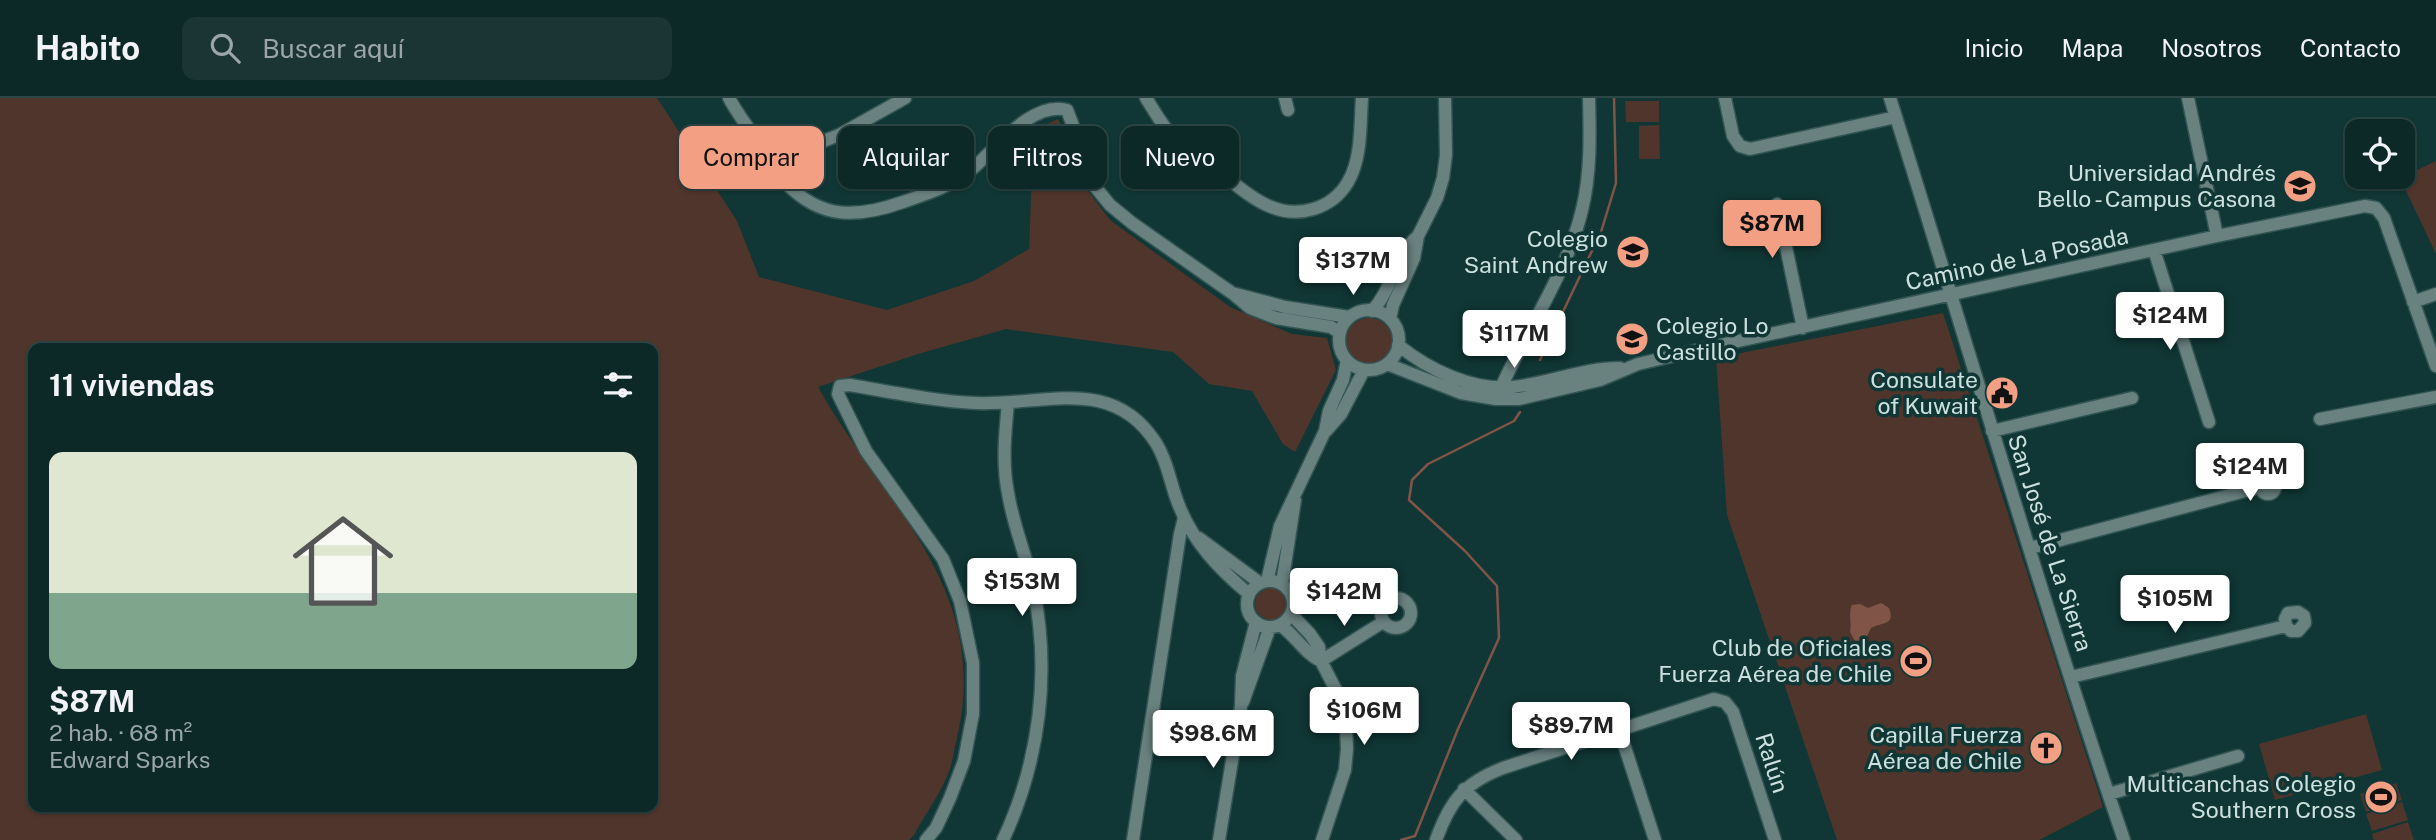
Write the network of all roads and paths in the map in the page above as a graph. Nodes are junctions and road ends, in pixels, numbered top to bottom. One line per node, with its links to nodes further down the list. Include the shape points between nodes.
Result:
1 (729, 98): 12 (street)
2 (905, 98): 13 (street)
3 (1146, 98): 4 (street, via 1182,145 1260,202 1294,212 1323,206 1348,181 1357,156)
4 (1362, 98)
5 (1445, 98): 16 (street, via 1445,167 1437,198)
6 (1589, 98): 33 (street, via 1589,167 1579,224)
7 (1725, 98): 11 (street, via 1733,135 1740,146 1750,149)
8 (1890, 98): 11 (street, San José de La Sierra)
9 (2188, 98): 17 (street)
10 (1058, 103): 14 (street, via 1026,119 968,172 896,205 837,214 806,201); 19 (street, via 1067,110 1083,167 1110,205)
11 (1896, 117): 21 (street, San José de La Sierra)
12 (748, 126)
13 (824, 141)
14 (793, 189)
15 (1777, 204): 26 (street)
16 (1418, 236): 23 (street, via 1404,251); 25 (street)
17 (2217, 236): 18 (street, Camino de La Posada); 22 (street, Camino de La Posada, via 2372,206 2384,218)
18 (2154, 250): 21 (street, Camino de La Posada); 38 (street)
19 (1232, 293): 24 (street); 27 (street, via 1266,315)
20 (2436, 294): 22 (street)
21 (1952, 295): 26 (street, Camino de La Posada); 39 (street, San José de La Sierra)
22 (2413, 302): 30 (street)
23 (1372, 311): 24 (street); 25 (street)
24 (1349, 317): 27 (street)
25 (1390, 319): 28 (street)
26 (1803, 328): 33 (street, Camino de La Posada, via 1627,368 1554,392 1519,399)
27 (1340, 333): 29 (street, via 1340,348)
28 (1398, 345): 31 (street); 33 (street, Camino de La Posada, via 1446,374)
29 (1347, 360): 32 (street); 40 (street)
30 (2435, 361)
31 (1387, 364): 32 (street); 33 (street, Camino de La Posada, via 1461,393)
32 (1364, 370): 40 (street, via 1341,414)
33 (1498, 393)
34 (2436, 397): 37 (street)
35 (2132, 398): 39 (street)
36 (1008, 403): 43 (street, via 1076,397 1096,399 1125,411 1160,450); 61 (street, via 955,401 850,385 840,387 838,394 866,451 943,559 960,601 973,663 973,714 964,761 936,828); 62 (street, via 1006,484 1035,598 1042,682 1028,771)
37 (2320, 419)
38 (2209, 422)
39 (1992, 430): 45 (street, San José de La Sierra)
40 (1325, 431): 42 (street)
41 (2260, 487): 45 (street)
42 (1296, 496): 46 (street, via 1280,526); 47 (street)
43 (1184, 518): 44 (street); 63 (street)
44 (1196, 536): 46 (street); 48 (street, via 1215,564)
45 (2030, 548): 55 (street, San José de La Sierra)
46 (1264, 582): 47 (street); 48 (street)
47 (1282, 584): 49 (street, via 1292,598)
48 (1250, 594): 50 (street, via 1247,606)
49 (1291, 614): 52 (street); 54 (street, via 1317,643)
50 (1256, 622): 52 (street); 56 (street, via 1244,668)
51 (1384, 622): 54 (street)
52 (1275, 626): 54 (street); 56 (street)
53 (2286, 626): 55 (street)
54 (1321, 661): 65 (street, via 1341,703 1347,749 1343,780)
55 (2071, 677): 60 (street, San José de La Sierra)
56 (1241, 706): 64 (street)
57 (1619, 729): 59 (street, via 1489,773); 68 (street); 69 (street, Ralún, via 1710,700 1725,702 1733,712)
58 (2238, 756): 60 (street)
59 (1464, 789): 66 (street, via 1448,810); 67 (street)
60 (2109, 794): 70 (street, San José de La Sierra)
61 (926, 840)
62 (1003, 840)
63 (1132, 840)
64 (1219, 840)
65 (1322, 840)
66 (1436, 840)
67 (1516, 840)
68 (1655, 840)
69 (1775, 840)
70 (2124, 840)

